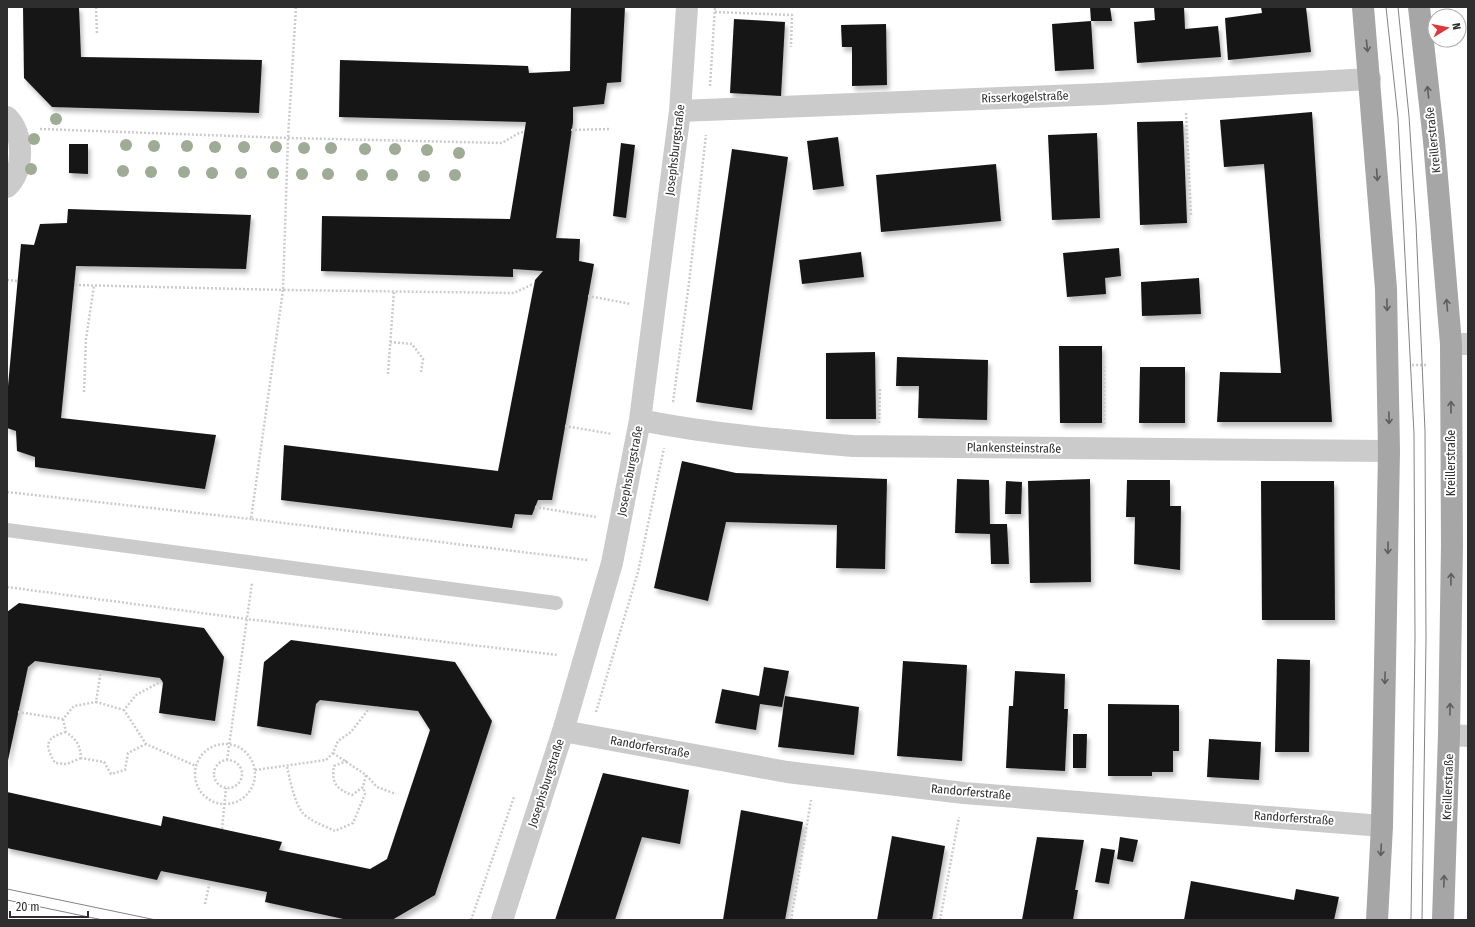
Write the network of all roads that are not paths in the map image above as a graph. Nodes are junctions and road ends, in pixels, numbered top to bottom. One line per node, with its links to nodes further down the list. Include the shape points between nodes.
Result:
1 (687, 7): 5 (street, Josephsburgstraße)
2 (1363, 7): 4 (main road, one-way to 4)
3 (1419, 7): 8 (main road, Kreillerstraße, one-way to 3)
4 (1370, 79): 5 (street, Risserkogelstraße, via 1102,94); 10 (main road, one-way to 10, via 1386,289)
5 (680, 111): 9 (street, Josephsburgstraße)
6 (7, 117): 7 (street, via 18,136 21,152 18,170)
7 (7, 187)
8 (1459, 344): 14 (main road, Kreillerstraße, one-way to 8, via 1452,545)
9 (638, 429): 10 (street, Plankensteinstraße, via 669,426 765,439 879,446); 13 (street, Josephsburgstraße, via 611,569)
10 (1389, 451): 15 (main road, one-way to 15)
11 (7, 530): 12 (lane)
12 (556, 603)
13 (564, 731): 15 (street, Randorferstraße, via 815,776 964,793); 16 (street, Josephsburgstraße)
14 (1459, 735): 18 (main road, Kreillerstraße, one-way to 14)
15 (1382, 826): 17 (main road, one-way to 17)
16 (502, 920)
17 (1377, 920)
18 (1443, 920)

